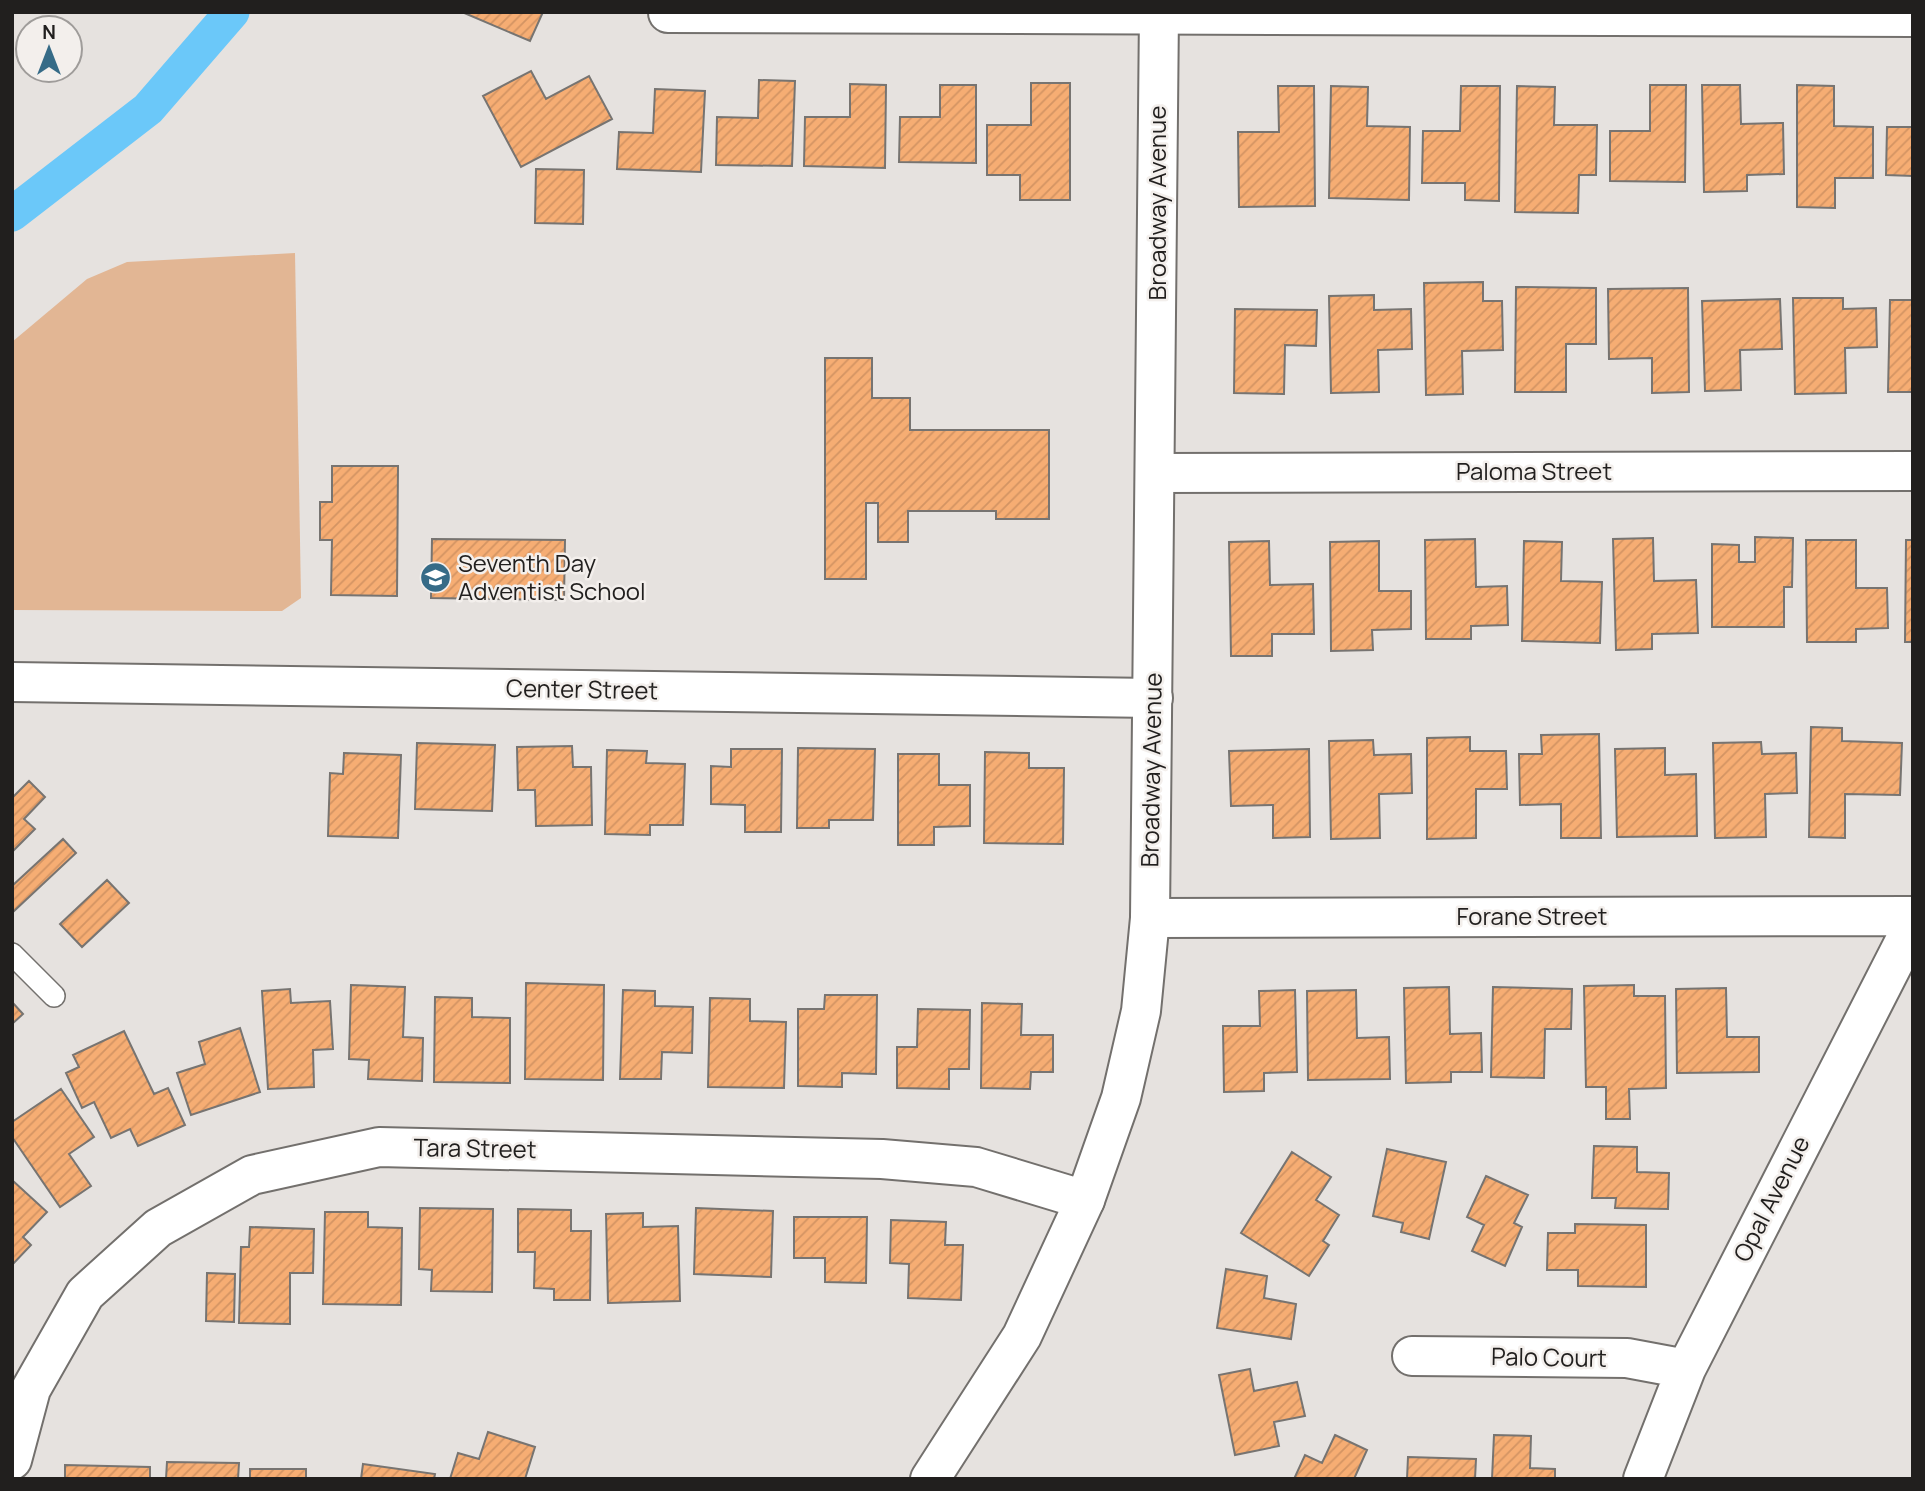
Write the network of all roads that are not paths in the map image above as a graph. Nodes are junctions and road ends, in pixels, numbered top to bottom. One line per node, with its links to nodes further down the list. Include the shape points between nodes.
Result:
1 (668, 13): 2 (street)
2 (1159, 15): 3 (street); 5 (street, Broadway Avenue)
3 (1913, 17)
4 (1913, 471): 5 (street, Paloma Street)
5 (1156, 473): 7 (street, Broadway Avenue)
6 (12, 682): 7 (street, Center Street)
7 (1153, 698): 9 (street, Broadway Avenue)
8 (1913, 916): 9 (street, Forane Street)
9 (1150, 918): 13 (street, Broadway Avenue, via 1141,1011 1121,1098)
10 (1913, 925): 15 (street, Opal Avenue)
11 (12, 954): 12 (lane)
12 (54, 996)
13 (1085, 1200): 16 (street, Tara Street, via 976,1167 882,1159 379,1147 252,1175 158,1228 85,1294 31,1389); 17 (street, Broadway Avenue, via 1023,1336)
14 (1412, 1356): 15 (street, Palo Court, via 1627,1359)
15 (1686, 1369): 18 (street, Opal Avenue)
16 (12, 1460)
17 (930, 1479)
18 (1643, 1479)

